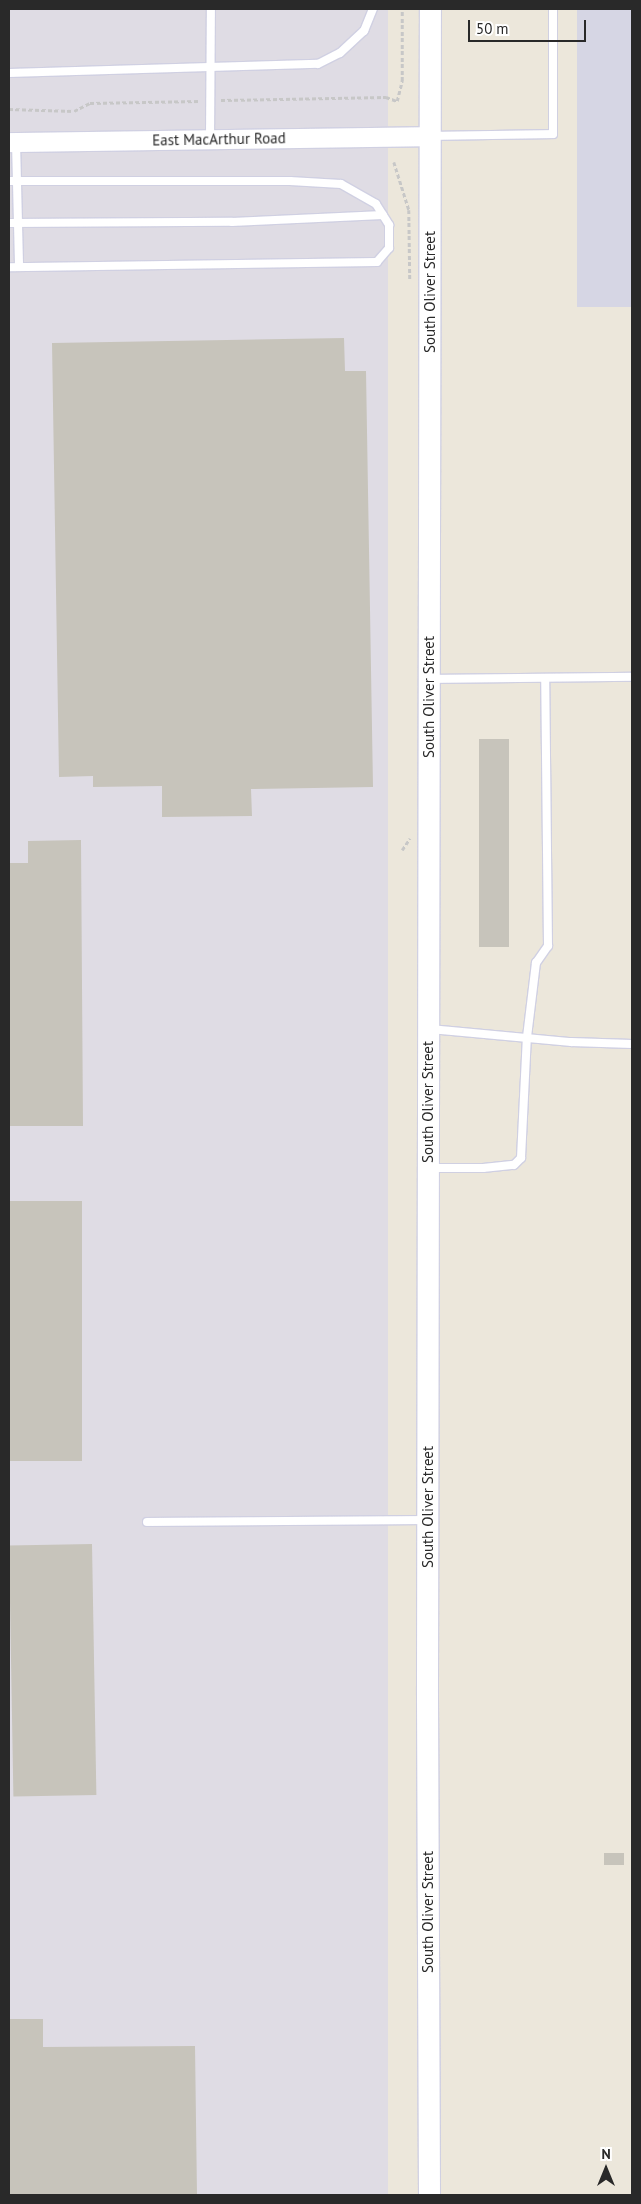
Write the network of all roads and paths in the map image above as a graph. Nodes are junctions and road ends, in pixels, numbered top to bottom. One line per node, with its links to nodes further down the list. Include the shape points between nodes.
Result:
1 (211, 9): 6 (lane)
2 (373, 9): 6 (lane, via 364,31 340,53 318,64)
3 (402, 9): 8 (path, via 402,81)
4 (430, 9): 9 (main road, South Oliver Street)
5 (553, 9): 9 (lane, via 553,134)
6 (210, 68): 7 (lane); 10 (lane)
7 (9, 73)
8 (397, 101)
9 (430, 136): 10 (street, East MacArthur Road); 19 (main road, South Oliver Street)
10 (210, 139): 11 (street, East MacArthur Road)
11 (12, 142): 12 (lane)
12 (13, 181): 13 (lane, via 290,181 341,184 376,204); 15 (lane)
13 (383, 215): 15 (lane, via 232,222); 17 (lane, via 389,225 389,248 377,262)
14 (9, 223): 15 (lane)
15 (18, 223): 17 (lane)
16 (9, 267): 17 (lane)
17 (19, 267)
18 (632, 677): 20 (lane)
19 (429, 679): 20 (lane); 21 (main road, South Oliver Street)
20 (545, 679): 22 (lane, via 548,946 536,963)
21 (429, 1029): 22 (lane); 24 (main road, South Oliver Street)
22 (527, 1037): 23 (lane); 24 (lane, via 521,1158 514,1165)
23 (632, 1044)
24 (428, 1168): 25 (main road, South Oliver Street)
25 (428, 1520): 26 (lane); 27 (main road, South Oliver Street)
26 (147, 1522)
27 (429, 2195)

